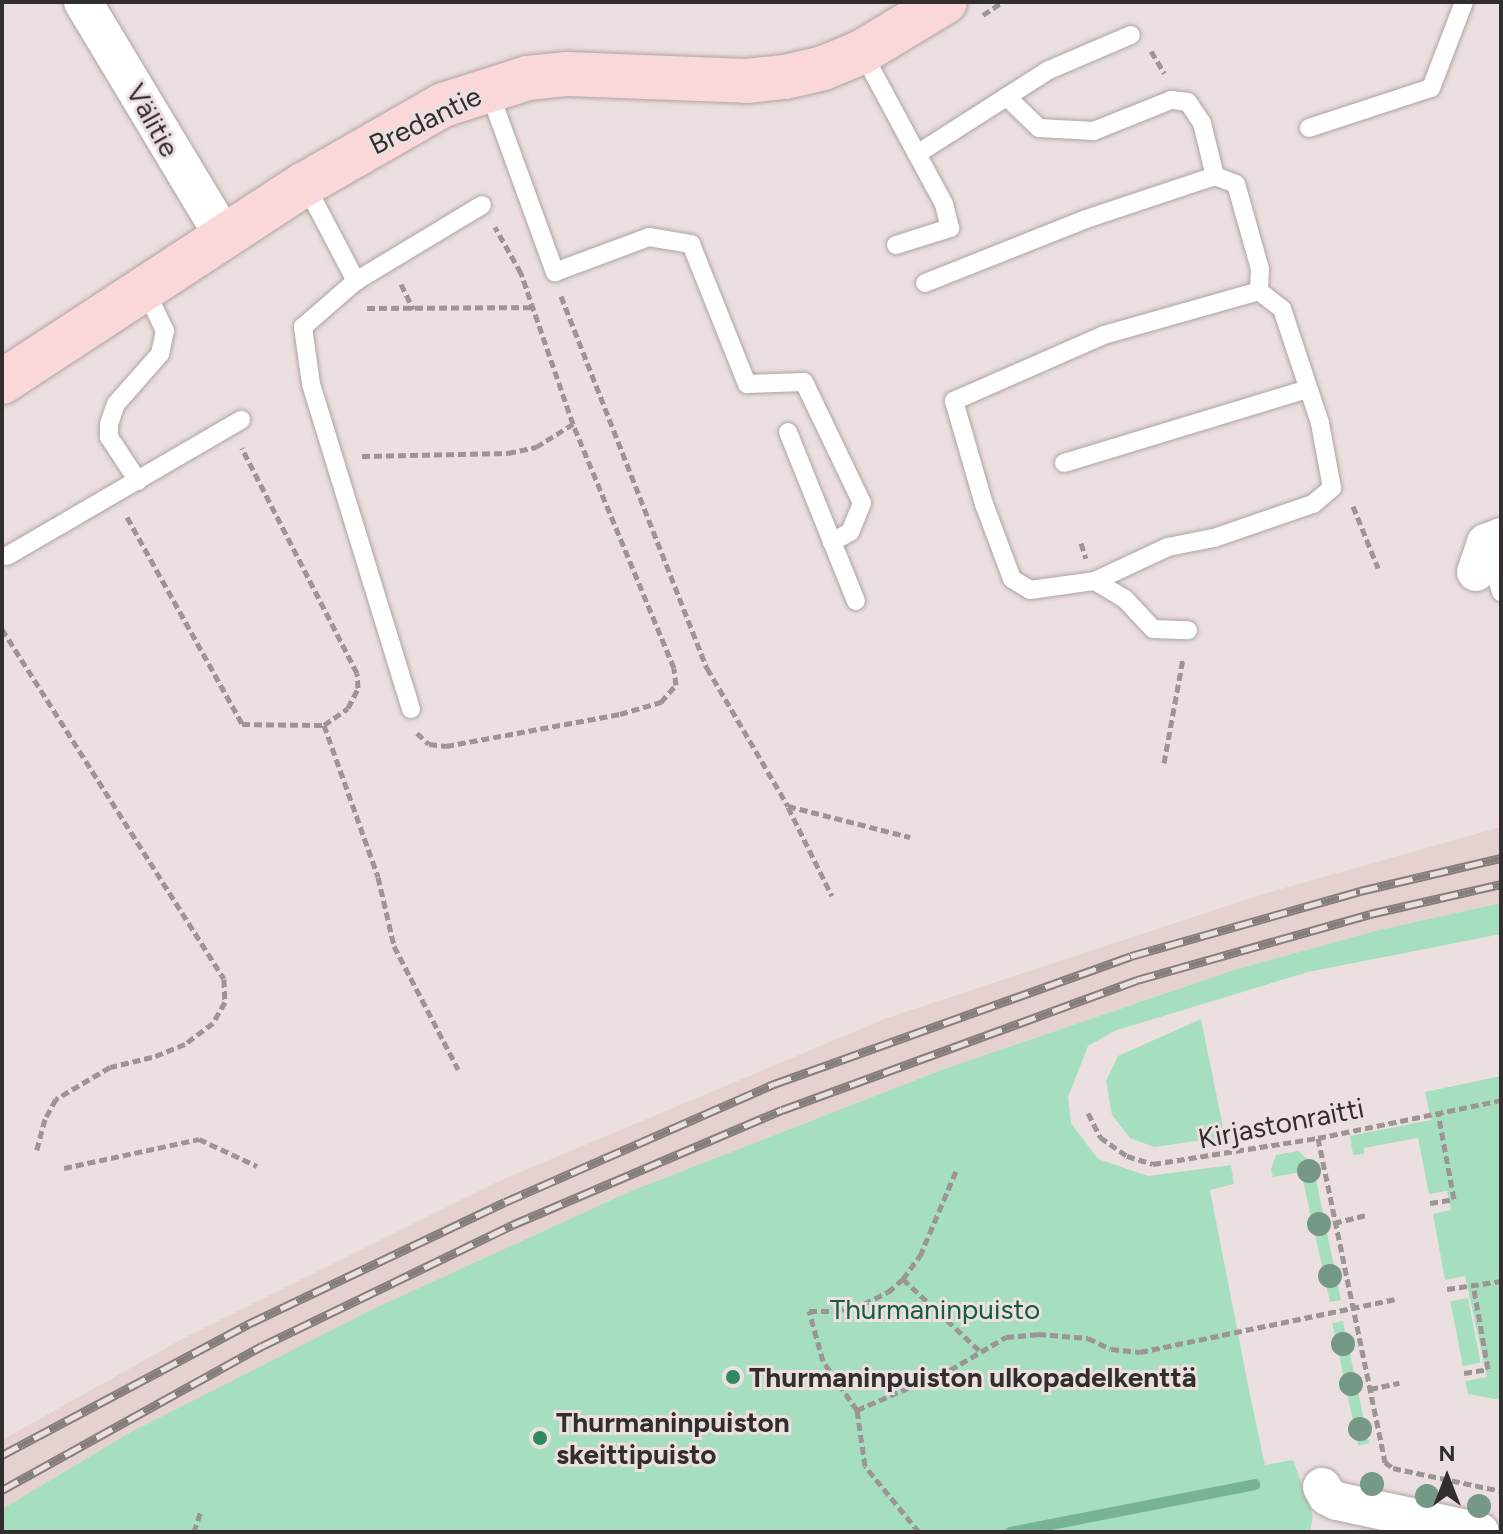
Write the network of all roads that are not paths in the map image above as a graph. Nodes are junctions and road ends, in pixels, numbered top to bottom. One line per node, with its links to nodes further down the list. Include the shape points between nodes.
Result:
1 (83, 2): 13 (street, Välitie)
2 (945, 2): 5 (street, Bredantie)
3 (1464, 2): 8 (lane, via 1431,88)
4 (1131, 35): 7 (lane, via 1049,70)
5 (862, 52): 6 (street, Bredantie, via 823,68 746,81 567,74); 9 (lane)
6 (488, 88): 11 (street, Bredantie, via 415,120); 25 (lane, via 555,272 649,237 691,244 747,384 804,382 862,503 850,532)
7 (1007, 97): 9 (lane); 10 (lane, via 1039,128 1094,131 1171,100 1188,102 1202,123)
8 (1309, 128)
9 (917, 154): 14 (lane, via 944,204 950,228)
10 (1215, 176): 16 (lane, via 1086,219); 18 (lane, via 1236,184 1260,269)
11 (305, 184): 13 (street, Bredantie); 15 (lane)
12 (482, 205): 15 (lane)
13 (224, 237): 17 (street, Bredantie)
14 (896, 245)
15 (356, 281): 30 (lane, via 303,327 311,384)
16 (925, 283)
17 (145, 289): 19 (street, Bredantie); 24 (lane, via 165,331 160,354 116,404 109,424 109,437)
18 (1259, 291): 20 (lane, via 1282,309); 27 (lane, via 1104,335 954,401 1012,579 1030,590)
19 (2, 382)
20 (1308, 389): 23 (lane); 27 (lane, via 1332,488 1313,504 1214,538 1168,547)
21 (234, 424): 24 (lane)
22 (788, 432): 25 (lane)
23 (1064, 463)
24 (138, 481): 26 (lane)
25 (832, 542): 28 (lane)
26 (7, 556)
27 (1095, 581): 29 (lane, via 1125,599 1153,629)
28 (856, 601)
29 (1188, 630)
30 (411, 709)
31 (1322, 1487): 32 (street, via 1337,1501)
32 (1480, 1532)

